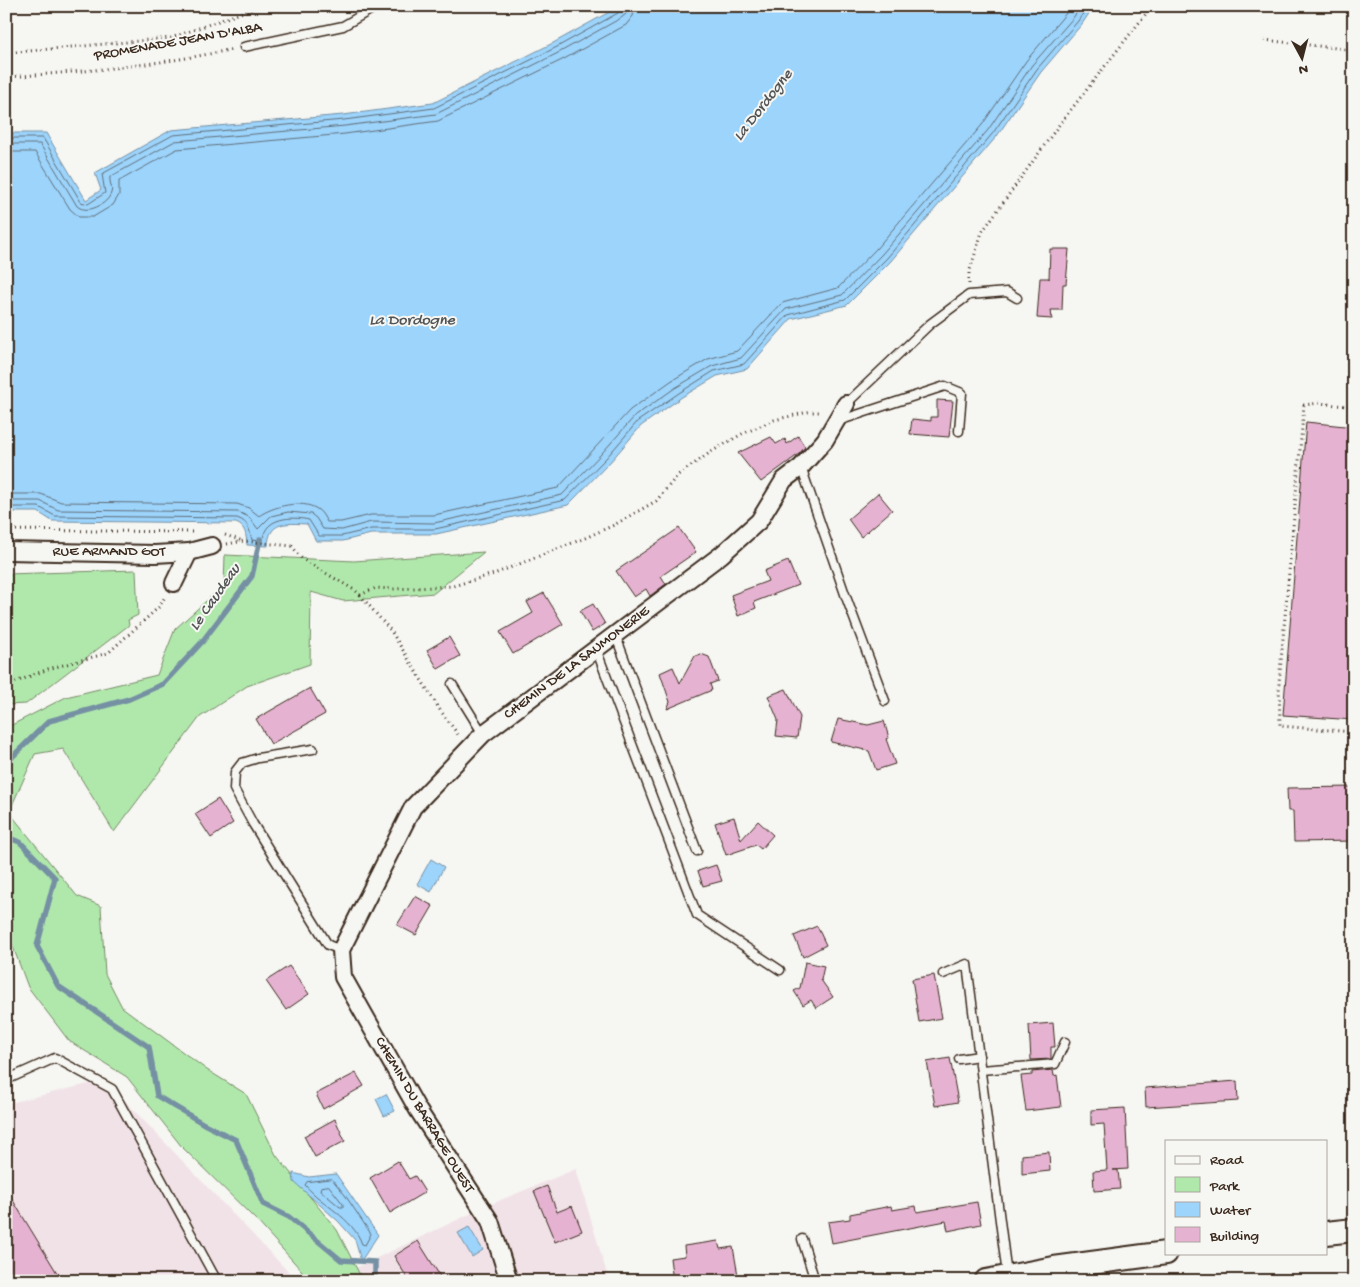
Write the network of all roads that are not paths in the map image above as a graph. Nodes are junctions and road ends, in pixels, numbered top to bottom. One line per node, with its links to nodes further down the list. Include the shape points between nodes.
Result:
1 (377, 6): 2 (lane, PROMENADE JEAN D'ALBA, via 343,26)
2 (244, 46)
3 (1017, 298): 4 (lane, via 1006,292 969,295 930,324)
4 (840, 413): 5 (lane, via 945,386 962,393); 6 (street, CHEMIN DE LA SAUMONERIE, via 824,440)
5 (959, 431)
6 (801, 467): 11 (street, CHEMIN DE LA SAUMONERIE, via 784,480 759,521 721,555); 14 (lane)
7 (214, 539): 9 (street, RUE ARMAND GOT)
8 (6, 551): 9 (street, RUE ARMAND GOT)
9 (189, 552): 10 (street)
10 (174, 583)
11 (615, 634): 12 (street, CHEMIN DE LA SAUMONERIE); 17 (lane)
12 (596, 648): 15 (street, CHEMIN DE LA SAUMONERIE); 19 (lane, via 697,915)
13 (452, 684): 15 (lane)
14 (885, 701)
15 (483, 734): 18 (street, CHEMIN DE LA SAUMONERIE, via 414,807)
16 (313, 749): 18 (lane, via 242,763 236,772 234,789 328,945)
17 (697, 851)
18 (342, 950): 32 (street, CHEMIN DU BARRAGE OUEST, via 343,977 418,1110 490,1221)
19 (780, 970)
20 (943, 974): 22 (lane, via 967,964)
21 (1065, 1042): 24 (lane, via 1056,1064)
22 (979, 1056): 23 (lane); 24 (lane)
23 (959, 1059)
24 (981, 1070): 30 (lane)
25 (6, 1080): 31 (lane, via 55,1058 112,1089)
26 (1354, 1230): 27 (main road)
27 (1328, 1233)
28 (802, 1239): 33 (lane)
29 (1165, 1252): 30 (main road)
30 (997, 1279)
31 (218, 1281)
32 (509, 1281)
33 (816, 1281)

